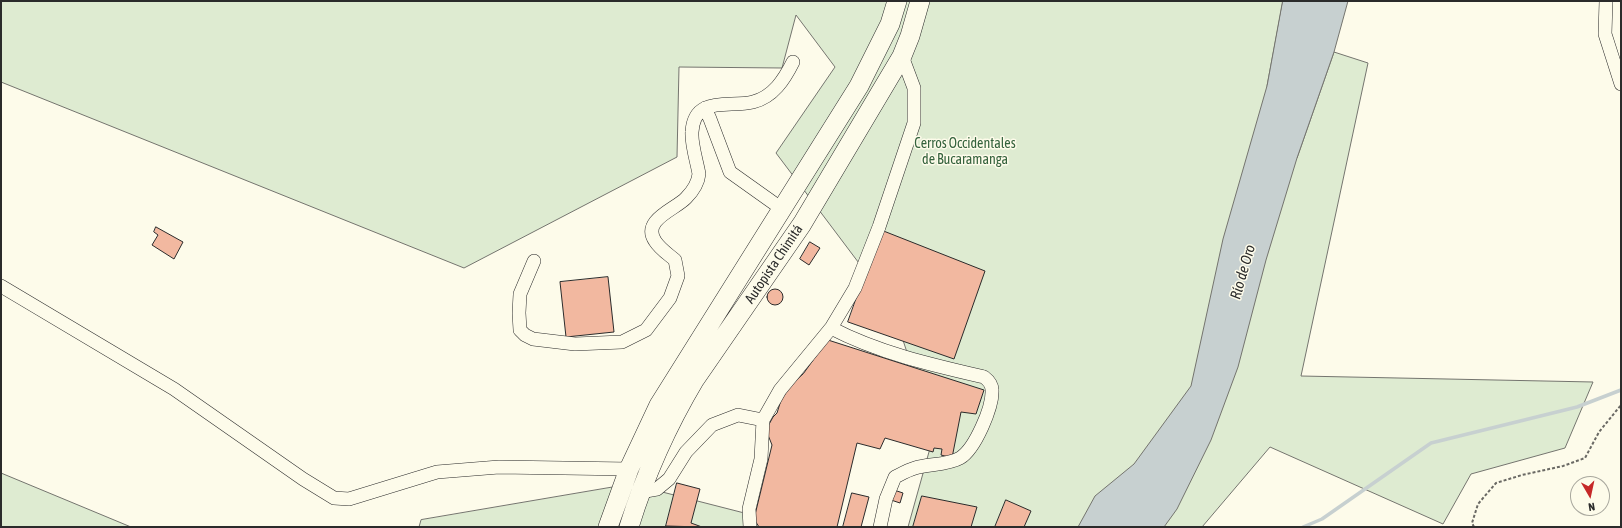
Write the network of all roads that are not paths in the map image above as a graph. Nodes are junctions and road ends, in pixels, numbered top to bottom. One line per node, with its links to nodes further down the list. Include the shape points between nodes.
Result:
1 (898, 1): 8 (highway, Autopista Chimitá, via 890,24 859,86)
2 (920, 1): 4 (highway, Autopista Chimitá)
3 (1606, 1): 6 (street, via 1605,34)
4 (902, 56): 11 (street, via 914,88 914,123 879,227 855,288); 14 (highway, Autopista Chimitá, via 802,224 691,386 662,439)
5 (793, 62): 7 (street, via 784,79 768,95 752,102)
6 (1621, 84)
7 (705, 108): 8 (street, via 730,172); 9 (street, via 694,121 692,133 698,180 685,199 667,211 655,222 652,229 654,240 675,260 678,276 670,298 646,330 622,342 575,344 533,339 525,335 520,330 520,294)
8 (782, 209): 13 (highway, Autopista Chimitá, via 659,405)
9 (534, 261)
10 (1, 286): 13 (street, via 174,389 334,498 349,499 437,472 499,467)
11 (830, 328): 12 (street, via 780,390); 18 (street, via 882,350 984,377 992,389 989,410 966,453 959,459 914,468 895,477 886,499)
12 (763, 420): 14 (street, via 738,415 712,425 686,452 669,479 657,489); 17 (street, via 761,459 749,509)
13 (629, 469): 15 (highway, Autopista Chimitá)
14 (640, 492): 16 (highway, Autopista Chimitá)
15 (608, 527)
16 (629, 527)
17 (750, 527)
18 (880, 527)

